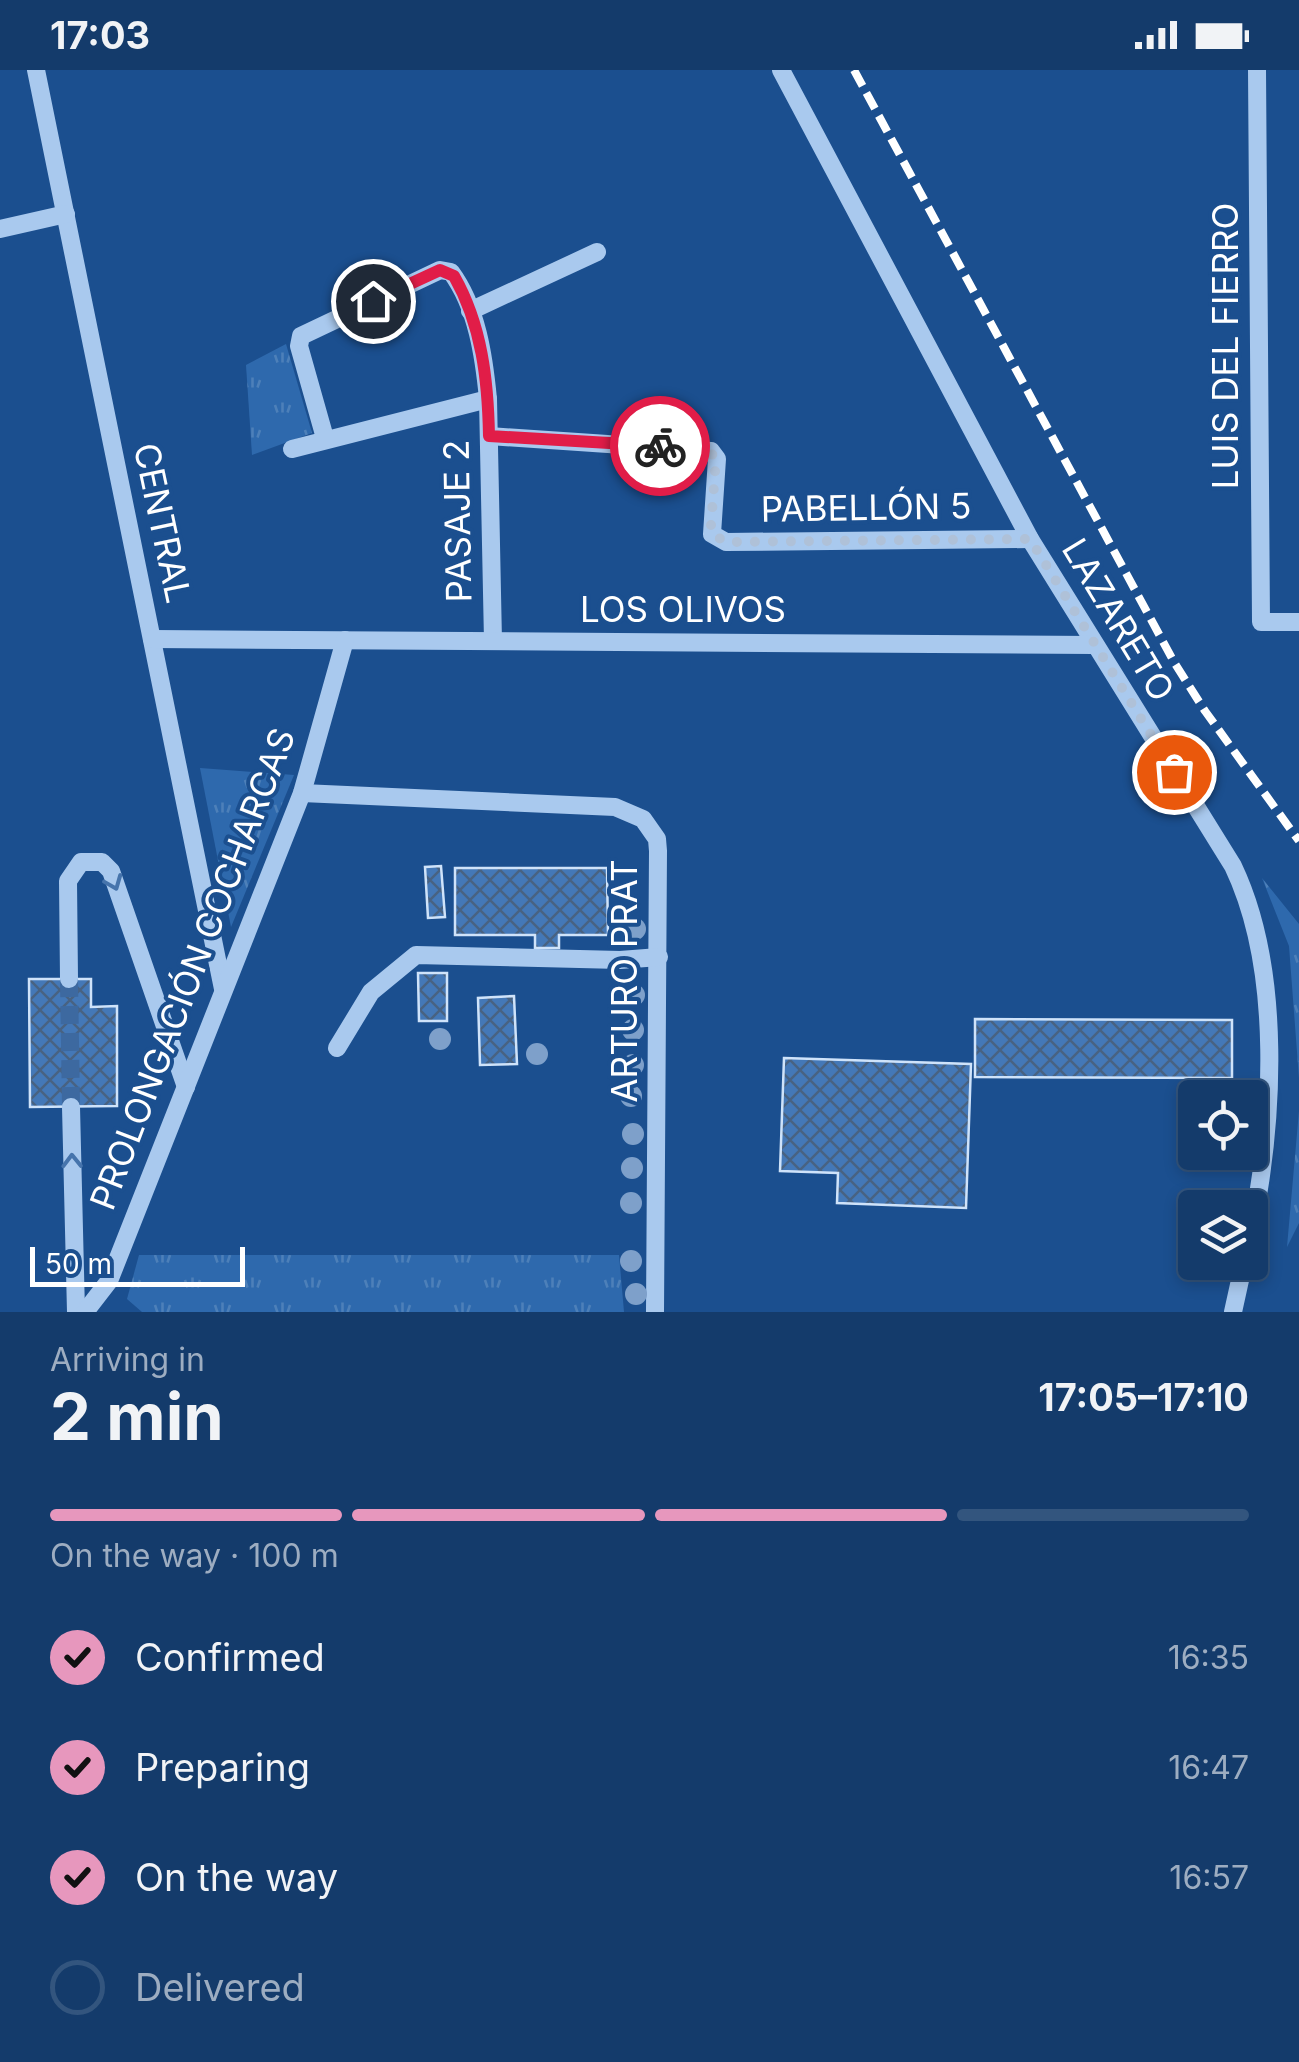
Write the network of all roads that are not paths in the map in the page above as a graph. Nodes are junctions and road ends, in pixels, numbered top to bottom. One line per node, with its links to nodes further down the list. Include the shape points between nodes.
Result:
1 (36, 70): 4 (street, CENTRAL)
2 (782, 70): 12 (street, LAZARETO)
3 (1257, 70): 13 (street, LUIS DEL FIERRO, via 1261,622)
4 (66, 214): 5 (street); 14 (street, CENTRAL)
5 (0, 229)
6 (597, 252): 7 (street)
7 (470, 311): 8 (street, PASAJE 2); 10 (street, PASAJE 2, via 450,272 440,270 301,336)
8 (488, 399): 9 (street, PASAJE 2); 10 (street, PASAJE 2)
9 (489, 436): 12 (street, PABELLÓN 5, via 712,452 712,534 726,542); 16 (street, PASAJE 2)
10 (325, 438): 11 (street, PASAJE 2)
11 (292, 449)
12 (1030, 539): 17 (street, LAZARETO)
13 (1299, 622)
14 (152, 639): 15 (street, LOS OLIVOS); 21 (street, CENTRAL)
15 (345, 640): 16 (street, LOS OLIVOS); 18 (street, PROLONGACIÓN COCHARCAS)
16 (493, 641): 17 (street, LOS OLIVOS)
17 (1094, 645): 25 (street, LAZARETO, via 1233,866 1253,914 1263,968 1267,1079)
18 (302, 793): 19 (street, ARTURO PRAT, via 635,813 656,839); 21 (street, PROLONGACIÓN COCHARCAS)
19 (660, 957): 22 (street, via 416,955 371,992); 29 (street, ARTURO PRAT)
20 (70, 979): 23 (street, one-way to 23, via 70,874 81,862 102,862)
21 (223, 989): 23 (street, PROLONGACIÓN COCHARCAS)
22 (337, 1048)
23 (186, 1087): 28 (street, PROLONGACIÓN COCHARCAS, via 109,1281)
24 (71, 1106): 27 (street, one-way to 24)
25 (1257, 1190)
26 (1240, 1280): 30 (street)
27 (76, 1312)
28 (85, 1312)
29 (655, 1312)
30 (1232, 1312)

